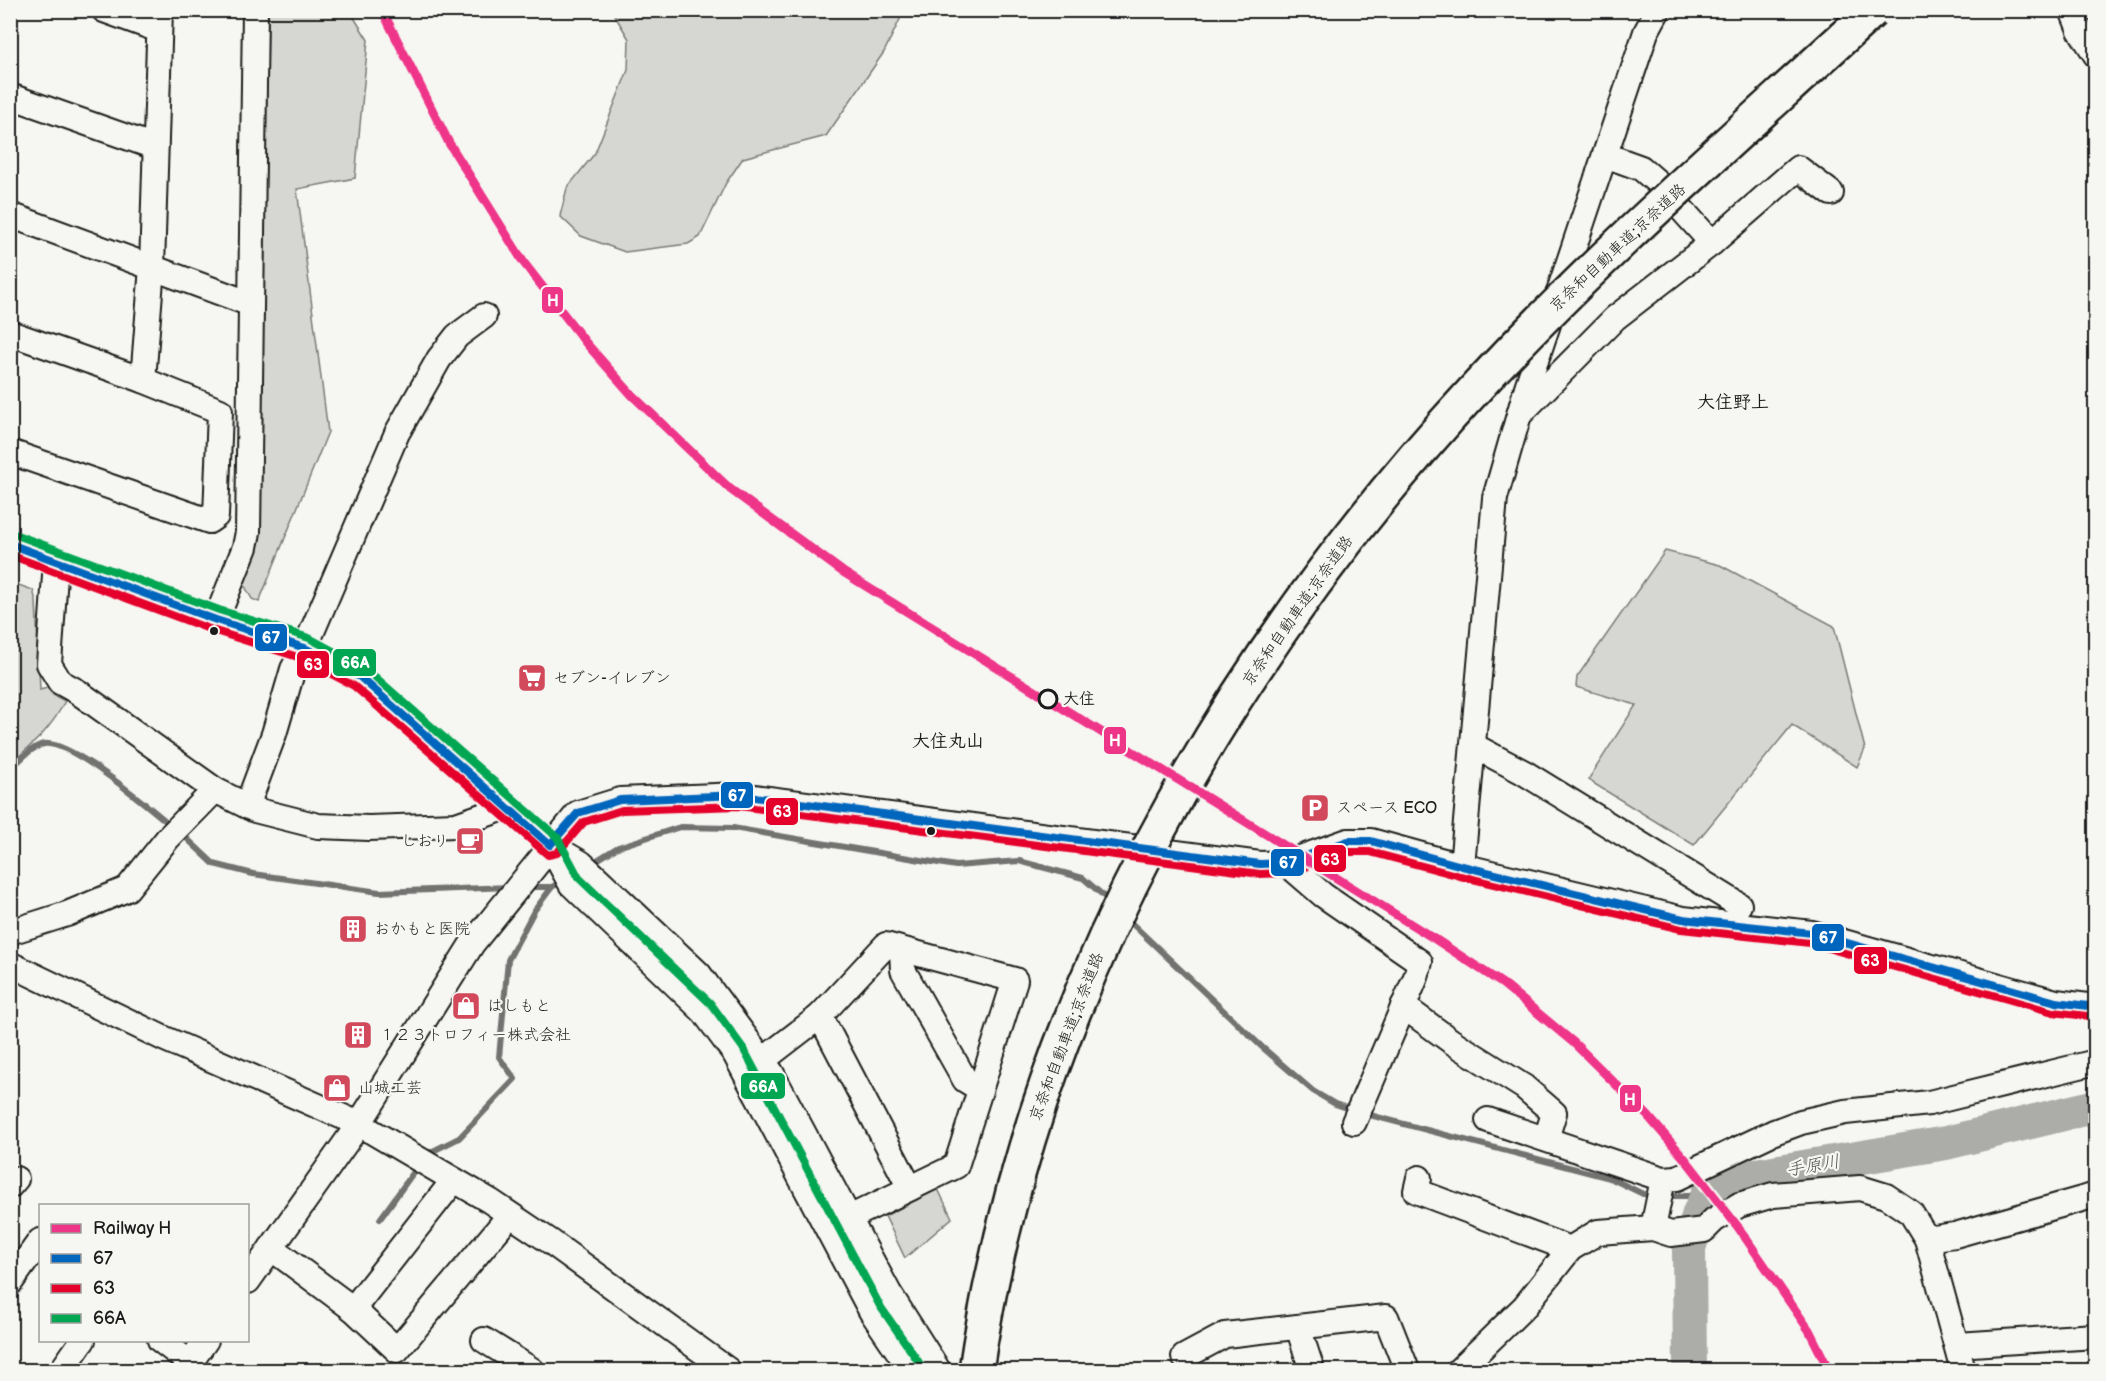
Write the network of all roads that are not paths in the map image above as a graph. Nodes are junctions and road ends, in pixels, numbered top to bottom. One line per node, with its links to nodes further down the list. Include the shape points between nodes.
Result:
1 (104, 10): 6 (street)
2 (255, 10): 15 (street)
3 (1658, 10): 10 (street, via 1646,32)
4 (2072, 10): 7 (street)
5 (1872, 11): 75 (highway, 京奈和自動車道;京奈道路, bridge, via 1585,277 1478,386 1389,487 1333,559 1239,694 1152,843 1096,957 1071,1019 1012,1199)
6 (160, 20): 9 (street)
7 (2096, 55)
8 (10, 96): 9 (street)
9 (155, 147): 14 (street)
10 (1605, 155): 13 (street, via 1641,168); 19 (street)
11 (1831, 193): 13 (street, via 1798,168)
12 (10, 215): 14 (street)
13 (1712, 243): 19 (street, via 1616,318)
14 (152, 267): 15 (street); 18 (street)
15 (250, 304): 23 (street, via 248,532)
16 (484, 316): 24 (street, via 457,336 439,359 397,433)
17 (10, 333): 18 (street)
18 (143, 380): 20 (street, via 220,411 216,516 209,521)
19 (1518, 417): 25 (street, via 1495,498)
20 (10, 452)
21 (10, 544): 22 (street)
22 (56, 560): 23 (street); 26 (street, via 50,664 60,682)
23 (216, 620): 24 (street)
24 (304, 648): 27 (street, via 293,669); 28 (street, via 360,677)
25 (1474, 746): 31 (street); 33 (street)
26 (215, 790): 27 (street); 34 (street, via 168,838 127,889)
27 (247, 806): 28 (street, via 318,826 369,828 456,825)
28 (507, 807): 29 (street)
29 (560, 854): 30 (street, via 578,813 620,800 739,795 1233,862); 32 (street, via 581,863); 45 (street, via 525,877 472,944)
30 (1286, 863): 31 (street, via 1348,842 1371,841); 37 (street, via 1323,895 1420,962)
31 (1462, 866): 38 (street, via 1683,919 1812,933 2056,1002)
32 (603, 899): 40 (street, via 699,974); 73 (street, via 704,1012 735,1054 870,1311)
33 (1739, 904)
34 (10, 932)
35 (902, 950): 39 (street, via 886,945); 42 (street, via 903,970 964,1080); 42 (street, via 1014,980)
36 (10, 964): 45 (street, via 163,1038)
37 (1403, 1006): 44 (street); 46 (street, via 1524,1087 1554,1113)
38 (2096, 1007)
39 (820, 1016): 40 (street); 49 (street)
40 (763, 1060): 53 (street)
41 (2096, 1062): 51 (street, via 1929,1103 1845,1112 1801,1122 1677,1178)
42 (980, 1089): 49 (street, via 956,1166)
43 (1488, 1120): 46 (street)
44 (1354, 1122)
45 (359, 1124): 48 (street); 56 (street)
46 (1546, 1139): 51 (street)
47 (1419, 1178): 57 (street, via 1416,1191)
48 (454, 1180): 52 (street); 60 (street)
49 (910, 1188): 53 (street)
50 (2096, 1195): 54 (street, via 1955,1235)
51 (1661, 1206): 54 (street, via 1704,1230 1739,1204 1773,1195 1860,1188 1886,1197 1911,1213); 57 (street)
52 (510, 1215): 60 (street, via 398,1350); 72 (street)
53 (849, 1218): 74 (street, via 889,1293)
54 (1927, 1239): 67 (street)
55 (39, 1242): 59 (street)
56 (271, 1248): 58 (street); 60 (street)
57 (1570, 1249): 78 (street, via 1525,1306)
58 (249, 1280)
59 (10, 1283)
60 (353, 1309)
61 (1298, 1327): 68 (street, via 1225,1335); 76 (street); 77 (street, via 1386,1317)
62 (2096, 1336): 67 (street)
63 (484, 1340): 71 (street)
64 (82, 1342): 70 (street)
65 (161, 1342): 69 (street)
66 (205, 1342): 69 (street)
67 (1957, 1345): 79 (street)
68 (1184, 1357)
69 (188, 1367)
70 (62, 1371)
71 (532, 1371)
72 (728, 1371)
73 (911, 1371)
74 (938, 1371)
75 (976, 1371)
76 (1312, 1371)
77 (1407, 1371)
78 (1459, 1371)
79 (1963, 1371)

